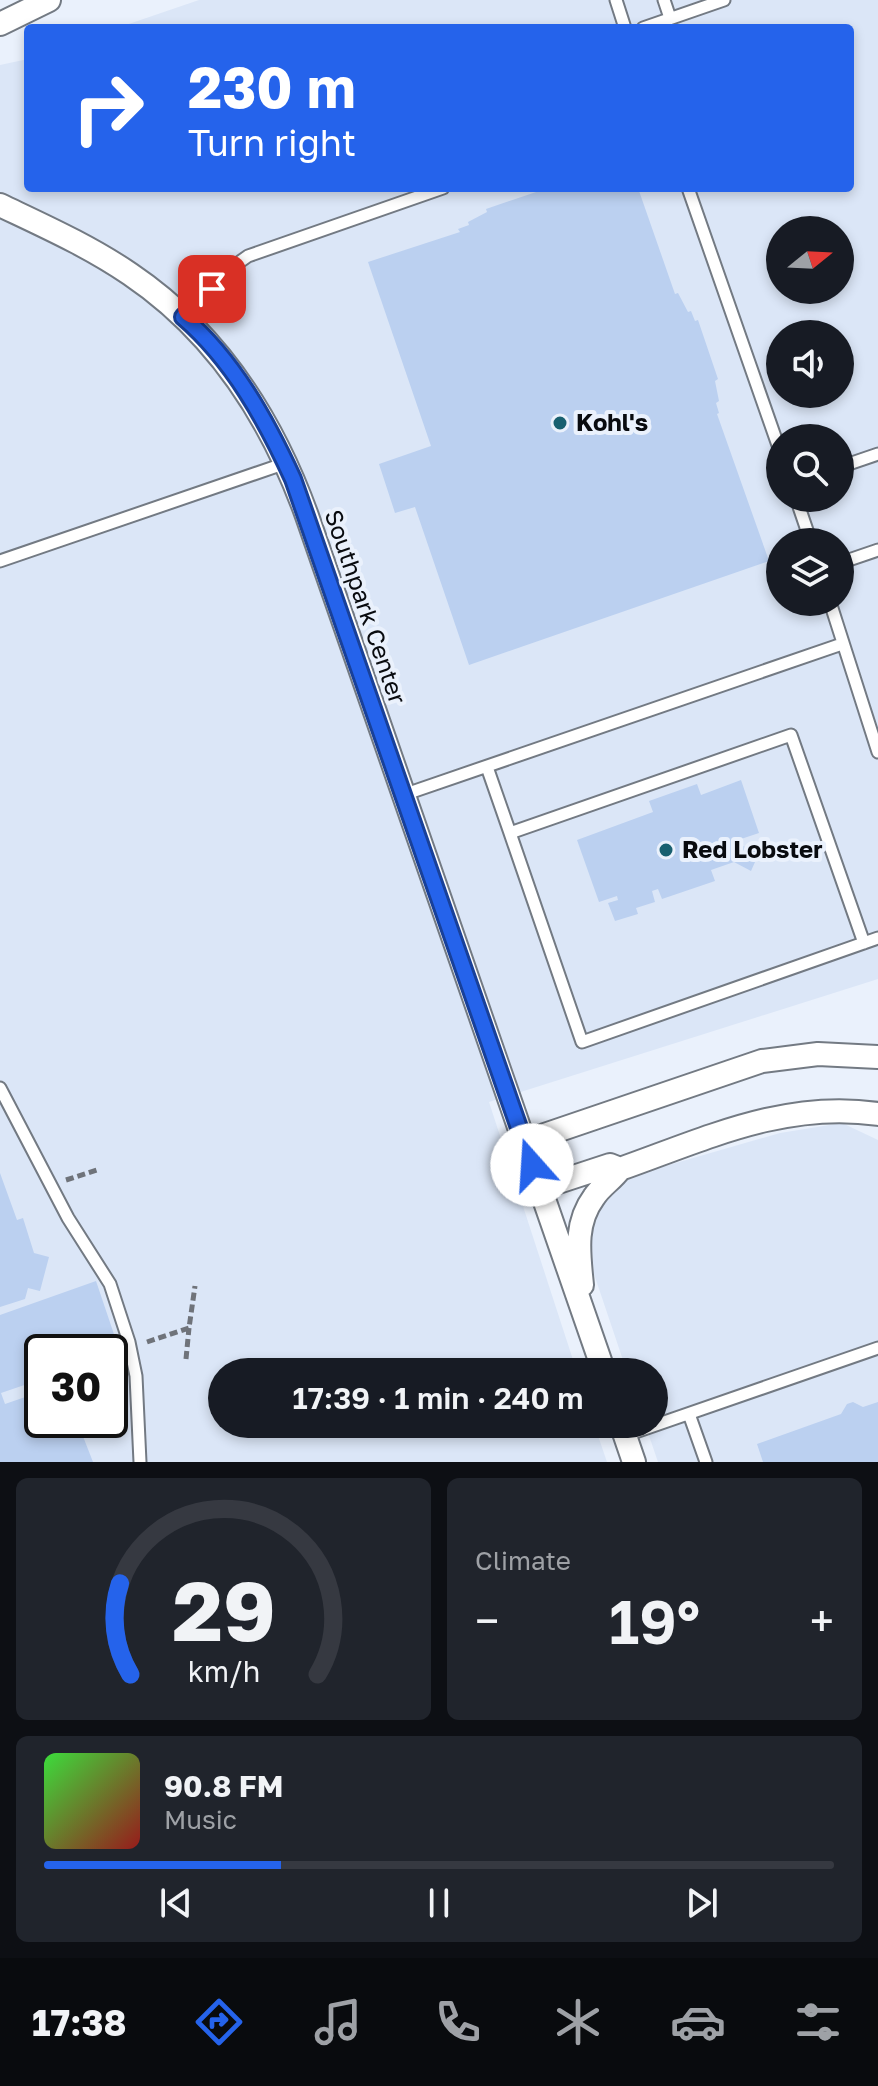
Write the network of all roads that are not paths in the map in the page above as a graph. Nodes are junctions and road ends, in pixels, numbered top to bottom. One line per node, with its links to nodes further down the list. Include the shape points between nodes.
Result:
1 (49, 0): 6 (street)
2 (616, 0): 7 (lane)
3 (664, 0): 5 (lane)
4 (724, 0): 5 (lane)
5 (670, 18): 8 (lane)
6 (0, 24)
7 (624, 24)
8 (654, 24)
9 (432, 192): 12 (lane, via 248,256)
10 (689, 192): 13 (lane)
11 (0, 205): 12 (street, Southpark Center, via 128,273)
12 (183, 317): 16 (street, Southpark Center, via 249,395)
13 (771, 424)
14 (878, 454): 15 (lane)
15 (854, 462)
16 (286, 463): 19 (lane); 24 (street, Southpark Center)
17 (878, 550): 18 (lane)
18 (854, 558)
19 (0, 561)
20 (834, 616): 21 (lane)
21 (842, 644): 22 (lane); 23 (lane)
22 (878, 752)
23 (487, 767): 24 (lane); 25 (lane)
24 (403, 795): 31 (street, Southpark Center)
25 (510, 833): 27 (lane, via 791,735); 27 (lane, via 582,1042)
26 (878, 938): 27 (lane)
27 (864, 943)
28 (878, 1057): 31 (street, via 818,1054 762,1061)
29 (0, 1088): 40 (lane, via 68,1218 110,1284 136,1376)
30 (878, 1114): 32 (street, Southpark Center, via 788,1113)
31 (524, 1142): 33 (street, Southpark Center)
32 (620, 1169): 33 (street, Southpark Center, via 610,1165); 34 (street, Southpark Center, via 592,1199 582,1219)
33 (540, 1188): 34 (street, Southpark Center)
34 (584, 1315): 36 (street, Southpark Center)
35 (878, 1348): 37 (lane)
36 (599, 1358)
37 (689, 1414): 38 (lane); 42 (lane)
38 (668, 1419)
39 (625, 1438): 41 (street)
40 (140, 1462)
41 (634, 1462)
42 (706, 1462)

